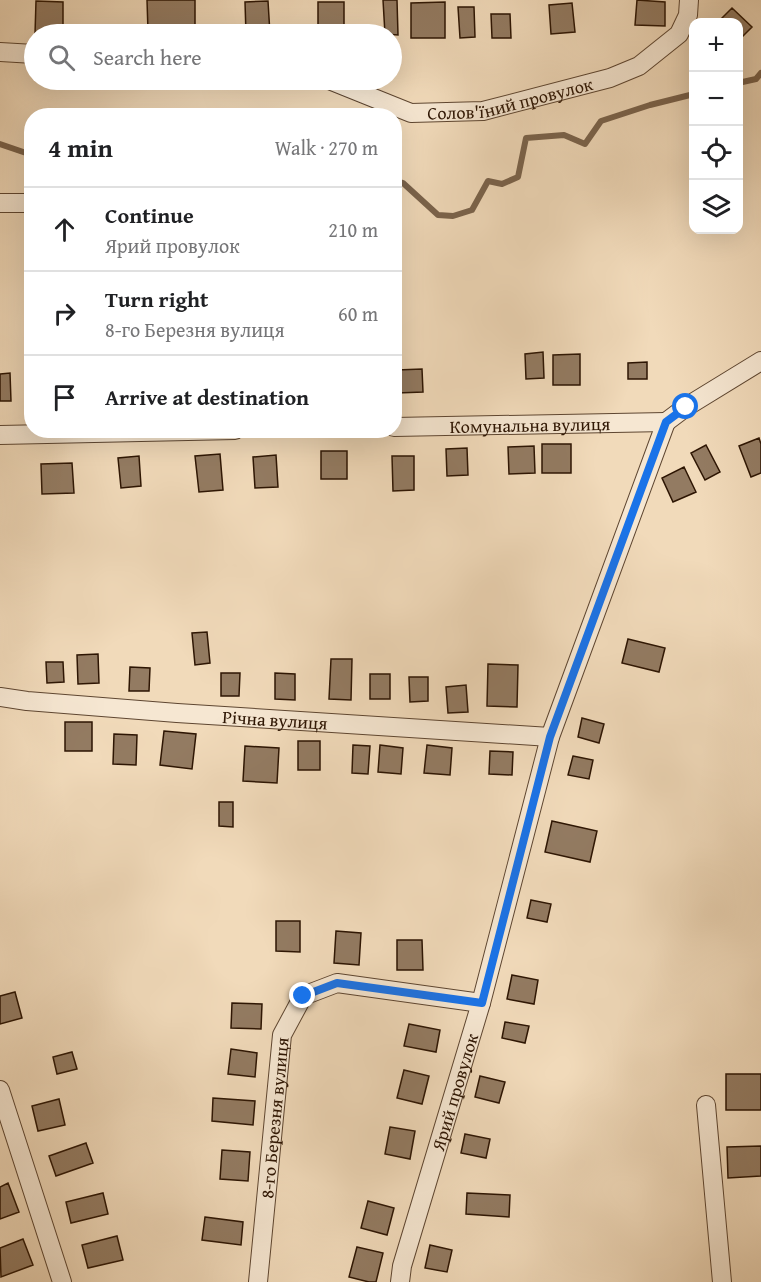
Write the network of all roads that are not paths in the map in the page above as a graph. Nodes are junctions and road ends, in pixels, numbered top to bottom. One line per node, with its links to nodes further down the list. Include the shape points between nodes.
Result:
1 (689, 0): 6 (street, Солов'їний провулок, via 688,15 679,34 639,66 610,78 483,111 411,113)
2 (0, 52): 3 (street)
3 (24, 53)
4 (354, 90): 5 (street, Солов'їний провулок)
5 (399, 108)
6 (402, 109)
7 (0, 203): 8 (street)
8 (24, 203)
9 (761, 361): 10 (street)
10 (666, 422): 11 (street, Комунальна вулиця); 15 (street, Ярий провулок)
11 (402, 427)
12 (24, 434): 13 (street)
13 (0, 435)
14 (0, 697): 15 (street, Річна вулиця, via 177,713)
15 (550, 737): 16 (street, Ярий провулок)
16 (482, 1003): 20 (street, 8-го Березня вулиця, via 337,983 303,996 282,1035); 21 (street, Ярий провулок)
17 (0, 1090): 19 (street)
18 (706, 1105): 22 (street)
19 (62, 1282)
20 (258, 1282)
21 (400, 1282)
22 (722, 1282)

